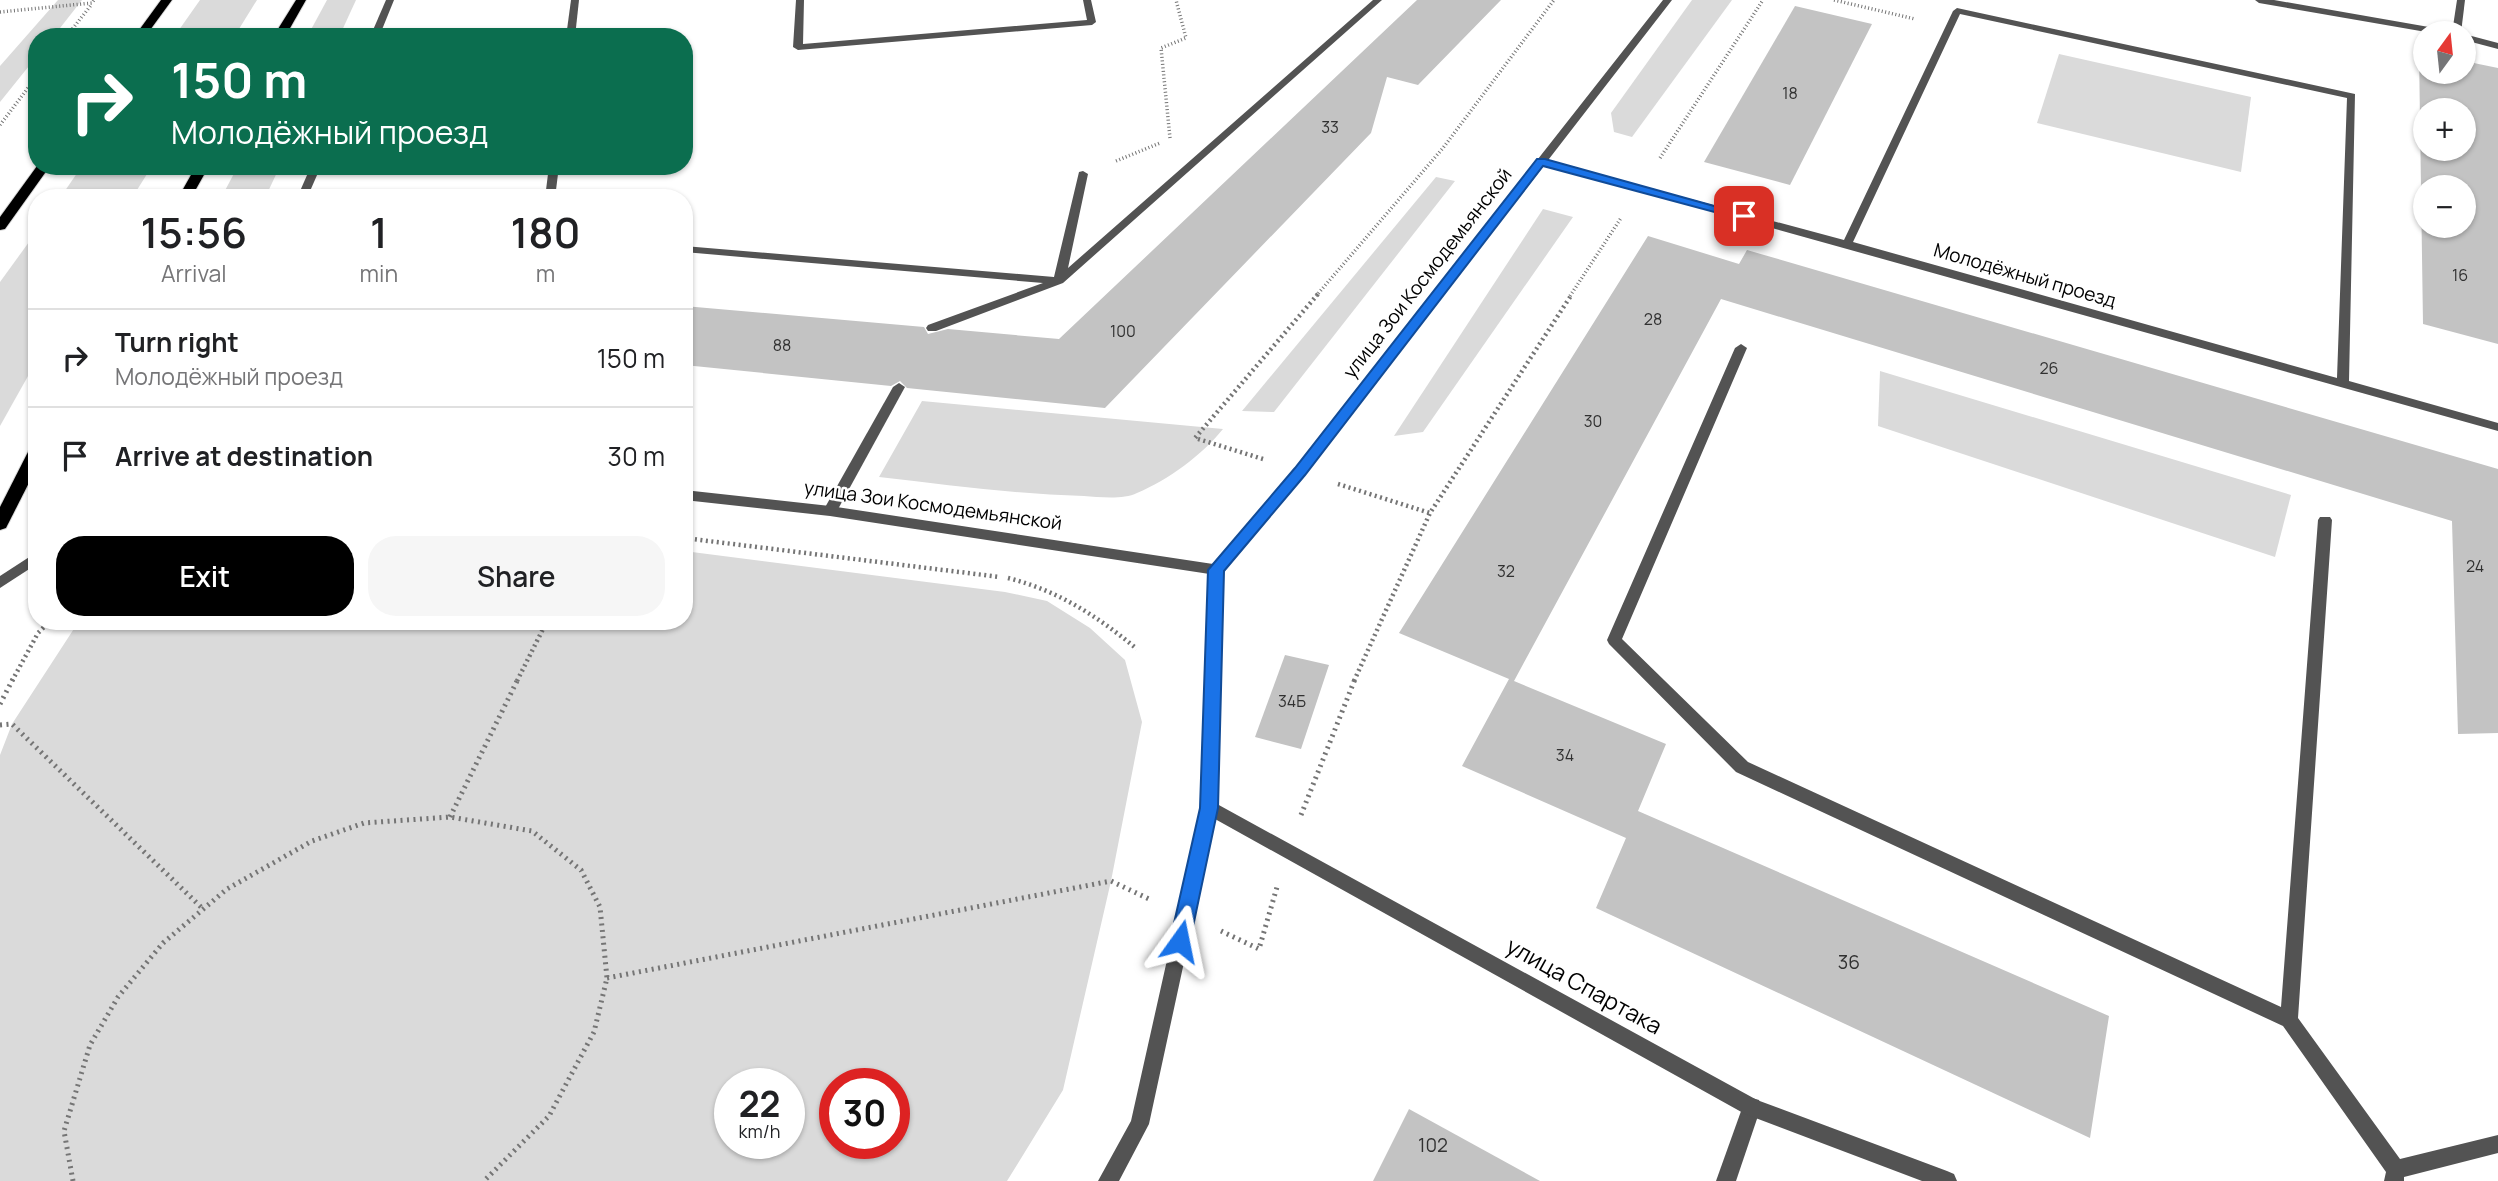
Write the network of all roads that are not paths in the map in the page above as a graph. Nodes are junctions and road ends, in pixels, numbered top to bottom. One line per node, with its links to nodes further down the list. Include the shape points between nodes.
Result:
1 (167, 0): 13 (main road)
2 (301, 0): 14 (main road)
3 (390, 0): 15 (street)
4 (575, 0): 16 (street)
5 (800, 0): 6 (street, via 798,47 1092,22)
6 (1087, 0)
7 (1378, 0): 25 (street)
8 (1668, 0): 19 (street, улица Зои Космодемьянской)
9 (2259, 0): 12 (street)
10 (2461, 0): 11 (street)
11 (2458, 21)
12 (2413, 27)
13 (146, 28)
14 (284, 28)
15 (378, 28)
16 (571, 28)
17 (2476, 40): 18 (street)
18 (2498, 46)
19 (1541, 162): 23 (street, Молодёжный проезд); 37 (street, улица Зои Космодемьянской, via 1300,471)
20 (1083, 174): 25 (street)
21 (37, 175): 22 (main road)
22 (0, 226)
23 (1847, 244): 28 (street, Молодёжный проезд); 28 (street, via 1957,11 2352,96)
24 (693, 250): 25 (street)
25 (1059, 281): 26 (street)
26 (932, 328)
27 (1741, 348): 40 (street, via 1614,640 1742,767)
28 (2343, 382): 30 (street, Молодёжный проезд)
29 (899, 387): 33 (street)
30 (2498, 427)
31 (28, 468): 35 (main road)
32 (693, 496): 33 (street, улица Зои Космодемьянской)
33 (830, 511): 37 (street, улица Зои Космодемьянской)
34 (2325, 520): 40 (street)
35 (0, 524)
36 (28, 563): 38 (street)
37 (1216, 570): 39 (street)
38 (0, 583)
39 (1209, 808): 41 (street, улица Спартака); 44 (street, via 1140,1124)
40 (2289, 1020): 43 (street)
41 (1752, 1107): 45 (street); 46 (street, улица Спартака)
42 (2498, 1144): 43 (street)
43 (2395, 1176)
44 (1108, 1181)
45 (1726, 1181)
46 (1947, 1181)

